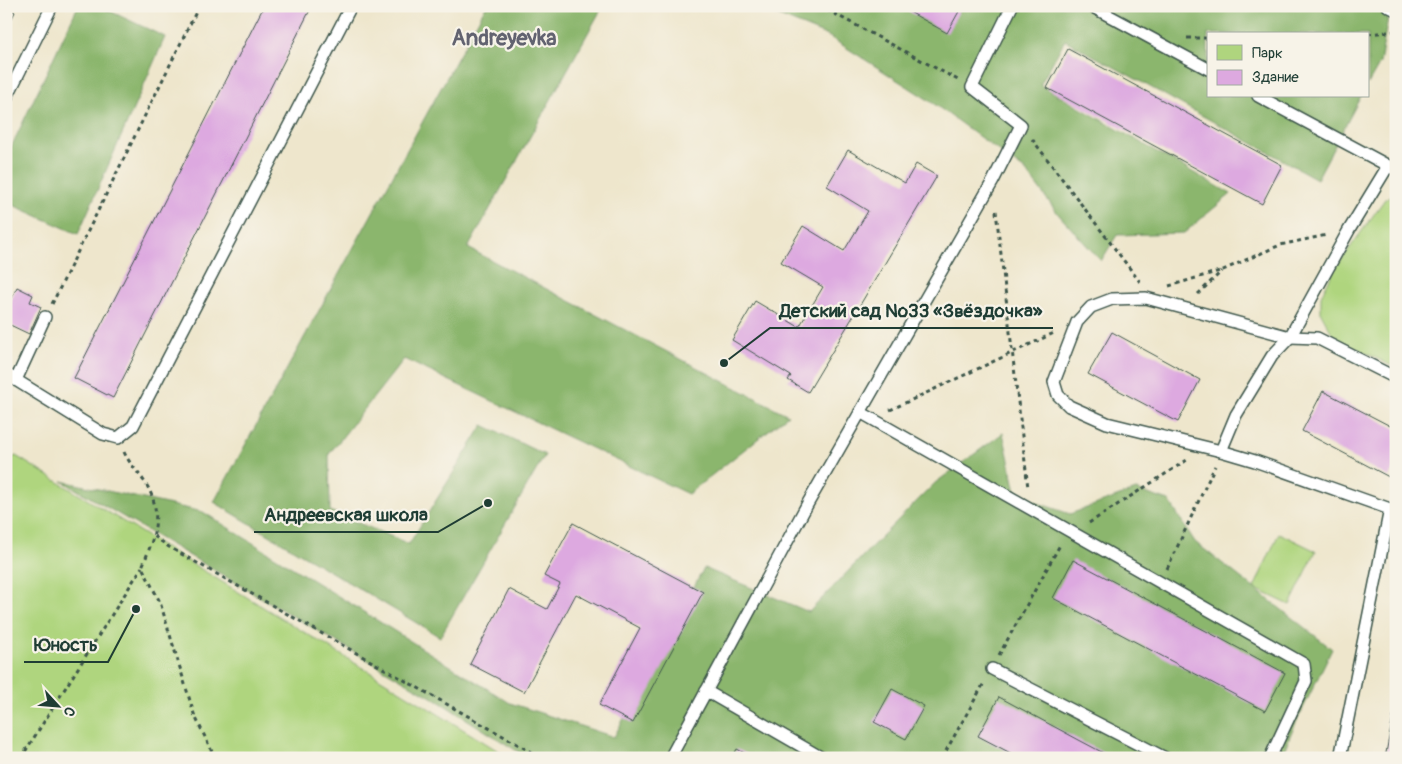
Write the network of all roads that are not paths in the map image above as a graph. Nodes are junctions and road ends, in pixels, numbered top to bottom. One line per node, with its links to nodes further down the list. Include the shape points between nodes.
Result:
1 (52, 6): 9 (lane)
2 (351, 6): 13 (lane, via 133,426 118,438 103,434)
3 (1012, 6): 15 (lane, via 972,87 1021,125)
4 (1091, 6): 7 (lane)
5 (1388, 6): 6 (lane)
6 (1396, 10)
7 (1207, 69)
8 (1262, 98): 10 (lane)
9 (6, 99)
10 (1392, 168): 12 (lane, via 1348,230)
11 (45, 317): 13 (lane)
12 (1290, 338): 14 (lane, via 1317,338); 16 (lane, via 1272,356 1236,415); 16 (lane, via 1147,295 1112,299 1091,307 1077,322 1054,382 1058,395 1069,406 1107,422)
13 (11, 377)
14 (1396, 378)
15 (860, 412): 19 (lane); 23 (lane, via 1304,664 1306,681)
16 (1221, 451): 17 (lane)
17 (1393, 509): 24 (lane)
18 (992, 669): 22 (lane)
19 (706, 691): 20 (lane); 21 (lane)
20 (670, 758)
21 (822, 758)
22 (1165, 758)
23 (1270, 758)
24 (1340, 758)

